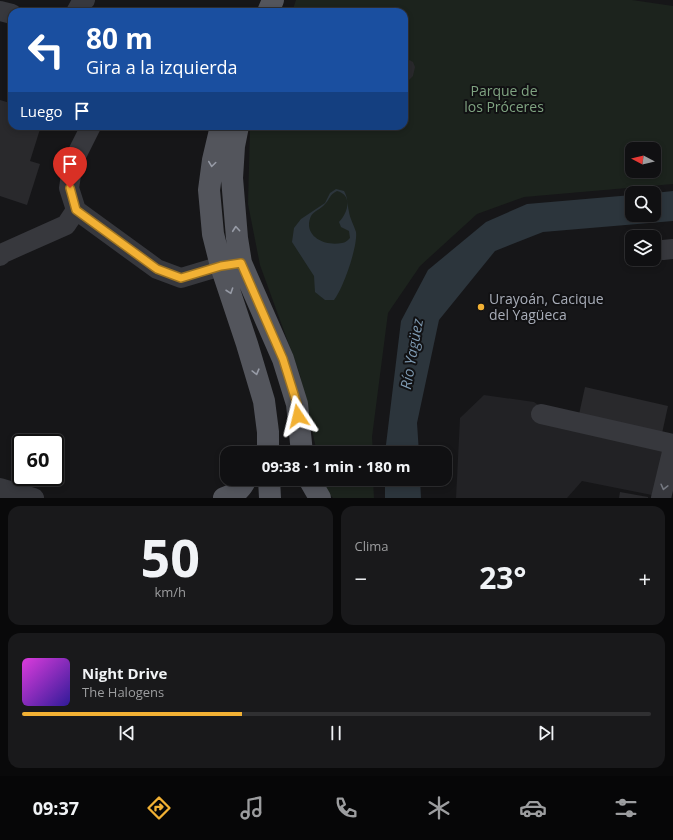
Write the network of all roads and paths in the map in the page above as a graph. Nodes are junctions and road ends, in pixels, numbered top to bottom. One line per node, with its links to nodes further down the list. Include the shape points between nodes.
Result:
1 (85, 0): 2 (street)
2 (78, 8)
3 (89, 130): 6 (street, via 73,162 70,188)
4 (220, 130): 8 (main road, one-way to 8, via 209,190 213,234)
5 (237, 130): 8 (main road, one-way to 5, via 237,238 232,178)
6 (76, 210): 7 (street, via 66,225); 8 (street, via 157,269 181,278)
7 (0, 256)
8 (231, 265): 9 (main road, one-way to 9, via 247,344); 14 (main road, via 283,359 297,404)
9 (264, 401): 12 (main road); 13 (main road)
10 (542, 414): 11 (street)
11 (673, 444)
12 (255, 446)
13 (268, 446)
14 (301, 446)
15 (673, 448): 26 (street, one-way to 26)
16 (242, 486): 22 (main road, via 234,494)
17 (269, 486): 23 (main road)
18 (302, 486): 24 (main road)
19 (313, 486): 25 (main road)
20 (0, 488): 21 (street)
21 (34, 498)
22 (224, 498)
23 (270, 498)
24 (302, 498)
25 (320, 498)
26 (661, 498)

